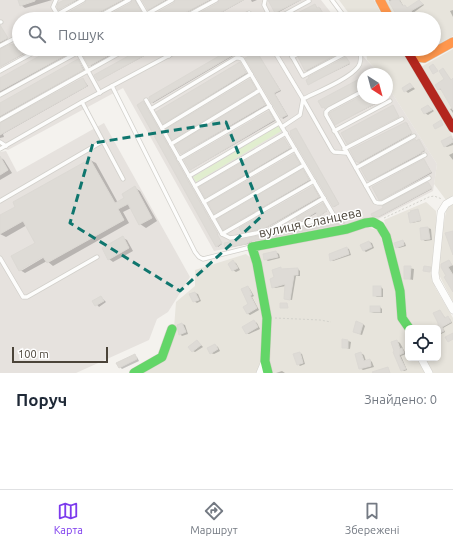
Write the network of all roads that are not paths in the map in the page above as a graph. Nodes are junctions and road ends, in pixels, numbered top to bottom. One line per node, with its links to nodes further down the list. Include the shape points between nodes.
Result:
1 (56, 0): 11 (lane, via 53,5)
2 (83, 0): 12 (lane)
3 (129, 0): 13 (lane)
4 (138, 0): 14 (lane)
5 (172, 0): 15 (lane)
6 (216, 0): 16 (lane)
7 (265, 0): 17 (lane)
8 (332, 0): 19 (lane)
9 (380, 0): 20 (street)
10 (309, 1): 18 (lane)
11 (56, 12)
12 (61, 12)
13 (107, 12)
14 (145, 12)
15 (150, 12)
16 (194, 12)
17 (268, 12)
18 (289, 12)
19 (341, 12)
20 (386, 12)
21 (12, 40): 23 (lane)
22 (453, 42): 24 (street)
23 (0, 46)
24 (441, 49)
25 (27, 56): 37 (lane)
26 (68, 56): 44 (lane)
27 (80, 56): 38 (lane)
28 (115, 56): 38 (lane)
29 (169, 56): 40 (lane)
30 (277, 56): 46 (lane)
31 (340, 56): 36 (lane, via 303,76)
32 (361, 56): 46 (lane, via 359,66 352,74)
33 (410, 56): 56 (street)
34 (414, 56): 35 (street)
35 (428, 56)
36 (292, 57)
37 (0, 71)
38 (88, 71): 42 (lane); 52 (lane)
39 (250, 74): 41 (lane); 50 (lane, via 242,60 236,58); 55 (lane)
40 (112, 86): 42 (lane); 85 (lane, via 199,257 203,259)
41 (260, 90): 49 (lane); 62 (lane)
42 (100, 93): 47 (lane)
43 (357, 94): 57 (lane, via 326,112)
44 (0, 95)
45 (146, 100): 50 (lane)
46 (303, 100): 54 (lane, via 300,115); 67 (lane, via 332,150)
47 (82, 102): 60 (lane); 63 (lane)
48 (384, 104): 57 (lane)
49 (270, 106): 53 (lane); 69 (lane)
50 (151, 109): 55 (lane)
51 (402, 119): 66 (lane)
52 (0, 120)
53 (280, 122): 54 (lane); 72 (lane)
54 (282, 127): 58 (lane)
55 (162, 128): 62 (lane)
56 (453, 128)
57 (334, 131): 66 (lane)
58 (286, 133): 65 (lane); 76 (lane)
59 (414, 136): 71 (lane)
60 (103, 141): 74 (lane); 80 (lane)
61 (0, 142): 63 (lane)
62 (171, 144): 69 (lane)
63 (6, 146): 64 (lane)
64 (0, 149)
65 (295, 149): 70 (lane); 81 (lane)
66 (344, 149): 67 (lane)
67 (347, 153): 71 (lane)
68 (425, 155): 77 (lane)
69 (179, 159): 72 (lane)
70 (304, 165): 75 (lane); 82 (lane)
71 (356, 168): 77 (lane)
72 (189, 176): 76 (lane)
73 (429, 178): 77 (lane, via 382,203 375,202)
74 (123, 179)
75 (314, 181): 78 (lane); 84 (lane)
76 (195, 186): 81 (lane)
77 (366, 186)
78 (324, 198): 83 (lane); 83 (lane, via 333,214 330,218)
79 (453, 200): 88 (street, via 446,204 441,212 435,273 436,280)
80 (0, 201)
81 (204, 202): 82 (lane)
82 (213, 218): 84 (lane)
83 (268, 230): 84 (lane, via 230,238)
84 (222, 234)
85 (252, 247): 89 (street, вулиця Сланцева, via 373,222 380,226 386,236 400,291 402,318); 91 (street, вулиця Сланцева, via 267,318)
86 (97, 257): 87 (lane, via 27,297 21,295)
87 (0, 258)
88 (453, 310)
89 (407, 325)
90 (172, 329): 93 (street, via 162,357)
91 (265, 361): 94 (street); 95 (street, вулиця Сланцева)
92 (423, 361): 96 (street)
93 (134, 373)
94 (260, 373)
95 (268, 373)
96 (429, 373)

